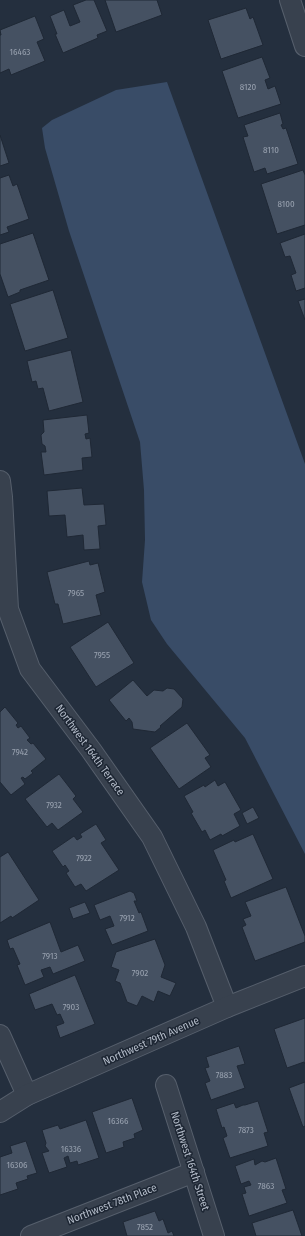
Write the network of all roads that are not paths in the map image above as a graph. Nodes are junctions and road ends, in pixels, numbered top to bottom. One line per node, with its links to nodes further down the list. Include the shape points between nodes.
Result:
1 (290, 0): 2 (street)
2 (305, 46)
3 (0, 482): 5 (street, Northwest 164th Terrace, via 8,609 30,669 152,837 196,927)
4 (305, 976): 5 (street, Northwest 79th Avenue)
5 (227, 1008): 8 (street, Northwest 79th Avenue)
6 (0, 1035): 8 (street)
7 (166, 1085): 10 (street, Northwest 164th Street)
8 (27, 1095): 9 (street, Northwest 79th Avenue)
9 (0, 1112)
10 (194, 1172): 11 (street, Northwest 78th Place); 12 (street, Northwest 164th Street)
11 (31, 1236)
12 (214, 1236)

